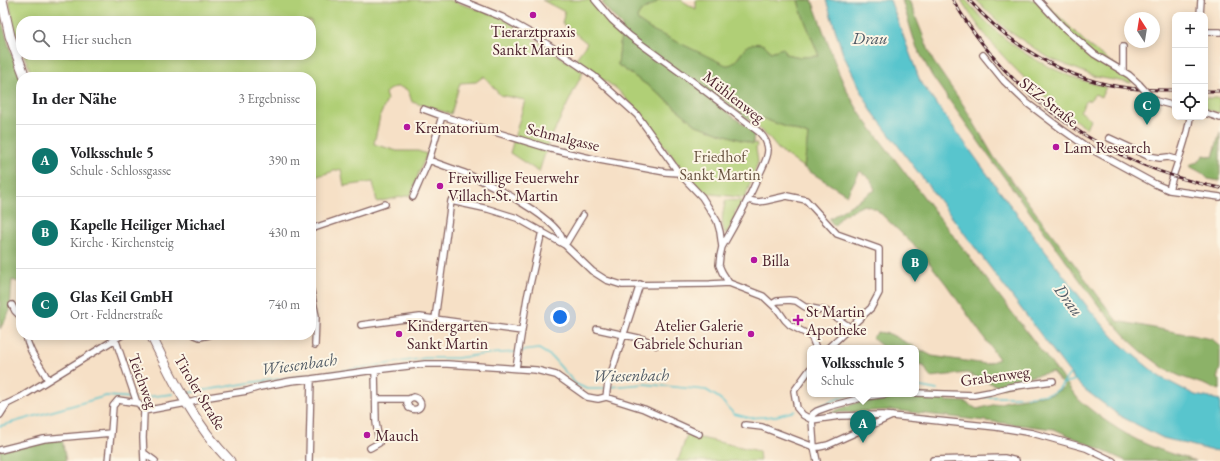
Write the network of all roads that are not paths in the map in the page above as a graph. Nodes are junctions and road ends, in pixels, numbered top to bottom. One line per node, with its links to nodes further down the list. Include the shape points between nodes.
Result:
1 (2, 0): 10 (main road)
2 (460, 0): 24 (street, via 502,17 534,35 594,76 637,115)
3 (595, 0): 28 (street, Mühlenweg, via 630,36 763,136 768,152 766,161)
4 (1038, 0): 14 (street, via 1062,26 1094,54)
5 (1201, 0): 6 (street)
6 (1200, 12)
7 (1208, 32): 8 (street)
8 (1220, 32)
9 (1123, 46): 14 (street)
10 (16, 52)
11 (983, 55): 25 (street, SEZ-Straße, via 1009,87 1060,128 1087,147)
12 (19, 60): 13 (main road)
13 (23, 72)
14 (1123, 72): 15 (street, bridge, via 1156,101)
15 (1172, 105)
16 (423, 109): 18 (street, Schmalgasse)
17 (1208, 114): 19 (street)
18 (442, 116): 22 (street); 24 (street, Schmalgasse, via 551,149)
19 (1220, 118)
20 (1190, 120): 23 (street)
21 (1109, 138): 23 (street, via 1148,156)
22 (429, 160): 26 (street); 33 (street, via 467,174 525,204 547,221)
23 (1178, 160): 25 (street)
24 (679, 173): 34 (street, via 702,196 717,221)
25 (1169, 190): 27 (street, SEZ-Straße)
26 (413, 197)
27 (1220, 197)
28 (748, 200): 34 (street, Mühlenweg); 42 (street, via 765,202 787,196 806,200 837,234 879,249 879,293 871,308)
29 (385, 204): 31 (street)
30 (583, 215): 33 (street)
31 (316, 227)
32 (542, 231): 33 (street); 40 (street, via 517,218 451,201); 44 (street)
33 (564, 244): 36 (street, via 592,271 606,280 622,285)
34 (722, 247): 35 (street, via 720,265)
35 (729, 283): 36 (street); 37 (street, via 763,296)
36 (640, 284): 45 (street)
37 (772, 304): 42 (street, via 777,301 796,301 805,307 826,310); 53 (street, via 790,325 812,338)
38 (12, 305): 39 (street)
39 (16, 312)
40 (435, 319): 41 (street, via 420,317); 44 (street)
41 (361, 325)
42 (850, 327): 54 (street)
43 (597, 329): 45 (street)
44 (522, 331): 55 (street)
45 (623, 334): 52 (street); 62 (street)
46 (27, 340): 59 (street)
47 (109, 340): 59 (street)
48 (115, 340): 64 (street, Teichweg)
49 (153, 340): 67 (main road, Tiroler Straße)
50 (315, 340): 51 (street)
51 (315, 345)
52 (656, 345)
53 (815, 345)
54 (831, 345)
55 (516, 368): 56 (street, via 425,364); 62 (street, via 556,375 587,397 598,399)
56 (375, 370): 58 (street); 65 (street)
57 (807, 373): 73 (street, via 794,391 797,408)
58 (311, 379): 67 (street); 86 (street)
59 (48, 380): 68 (street)
60 (1053, 380): 61 (street, Grabenweg, via 974,395)
61 (919, 393)
62 (606, 394): 76 (street)
63 (865, 397): 73 (street, via 817,411)
64 (136, 399): 70 (street, Teichweg); 75 (street, via 118,400 113,406)
65 (376, 399): 66 (street); 78 (street, via 379,443)
66 (409, 399)
67 (186, 402): 70 (street); 85 (main road, Tiroler Straße, via 217,447)
68 (7, 404): 69 (street); 71 (street)
69 (0, 406)
70 (144, 411): 80 (street, Teichweg)
71 (0, 415)
72 (893, 416): 73 (street, via 850,416); 77 (street, via 828,445); 89 (street, via 996,426 1032,433 1086,448)
73 (811, 420): 77 (street)
74 (745, 425): 77 (street, via 762,427)
75 (112, 433): 79 (street, via 44,439); 82 (street)
76 (700, 434)
77 (814, 447): 87 (street)
78 (370, 448)
79 (0, 450)
80 (144, 453): 83 (street, Teichweg); 84 (street)
81 (933, 460): 88 (street, via 1004,458)
82 (108, 461)
83 (144, 461)
84 (155, 461)
85 (230, 461)
86 (308, 461)
87 (817, 461)
88 (1016, 461)
89 (1113, 461)

